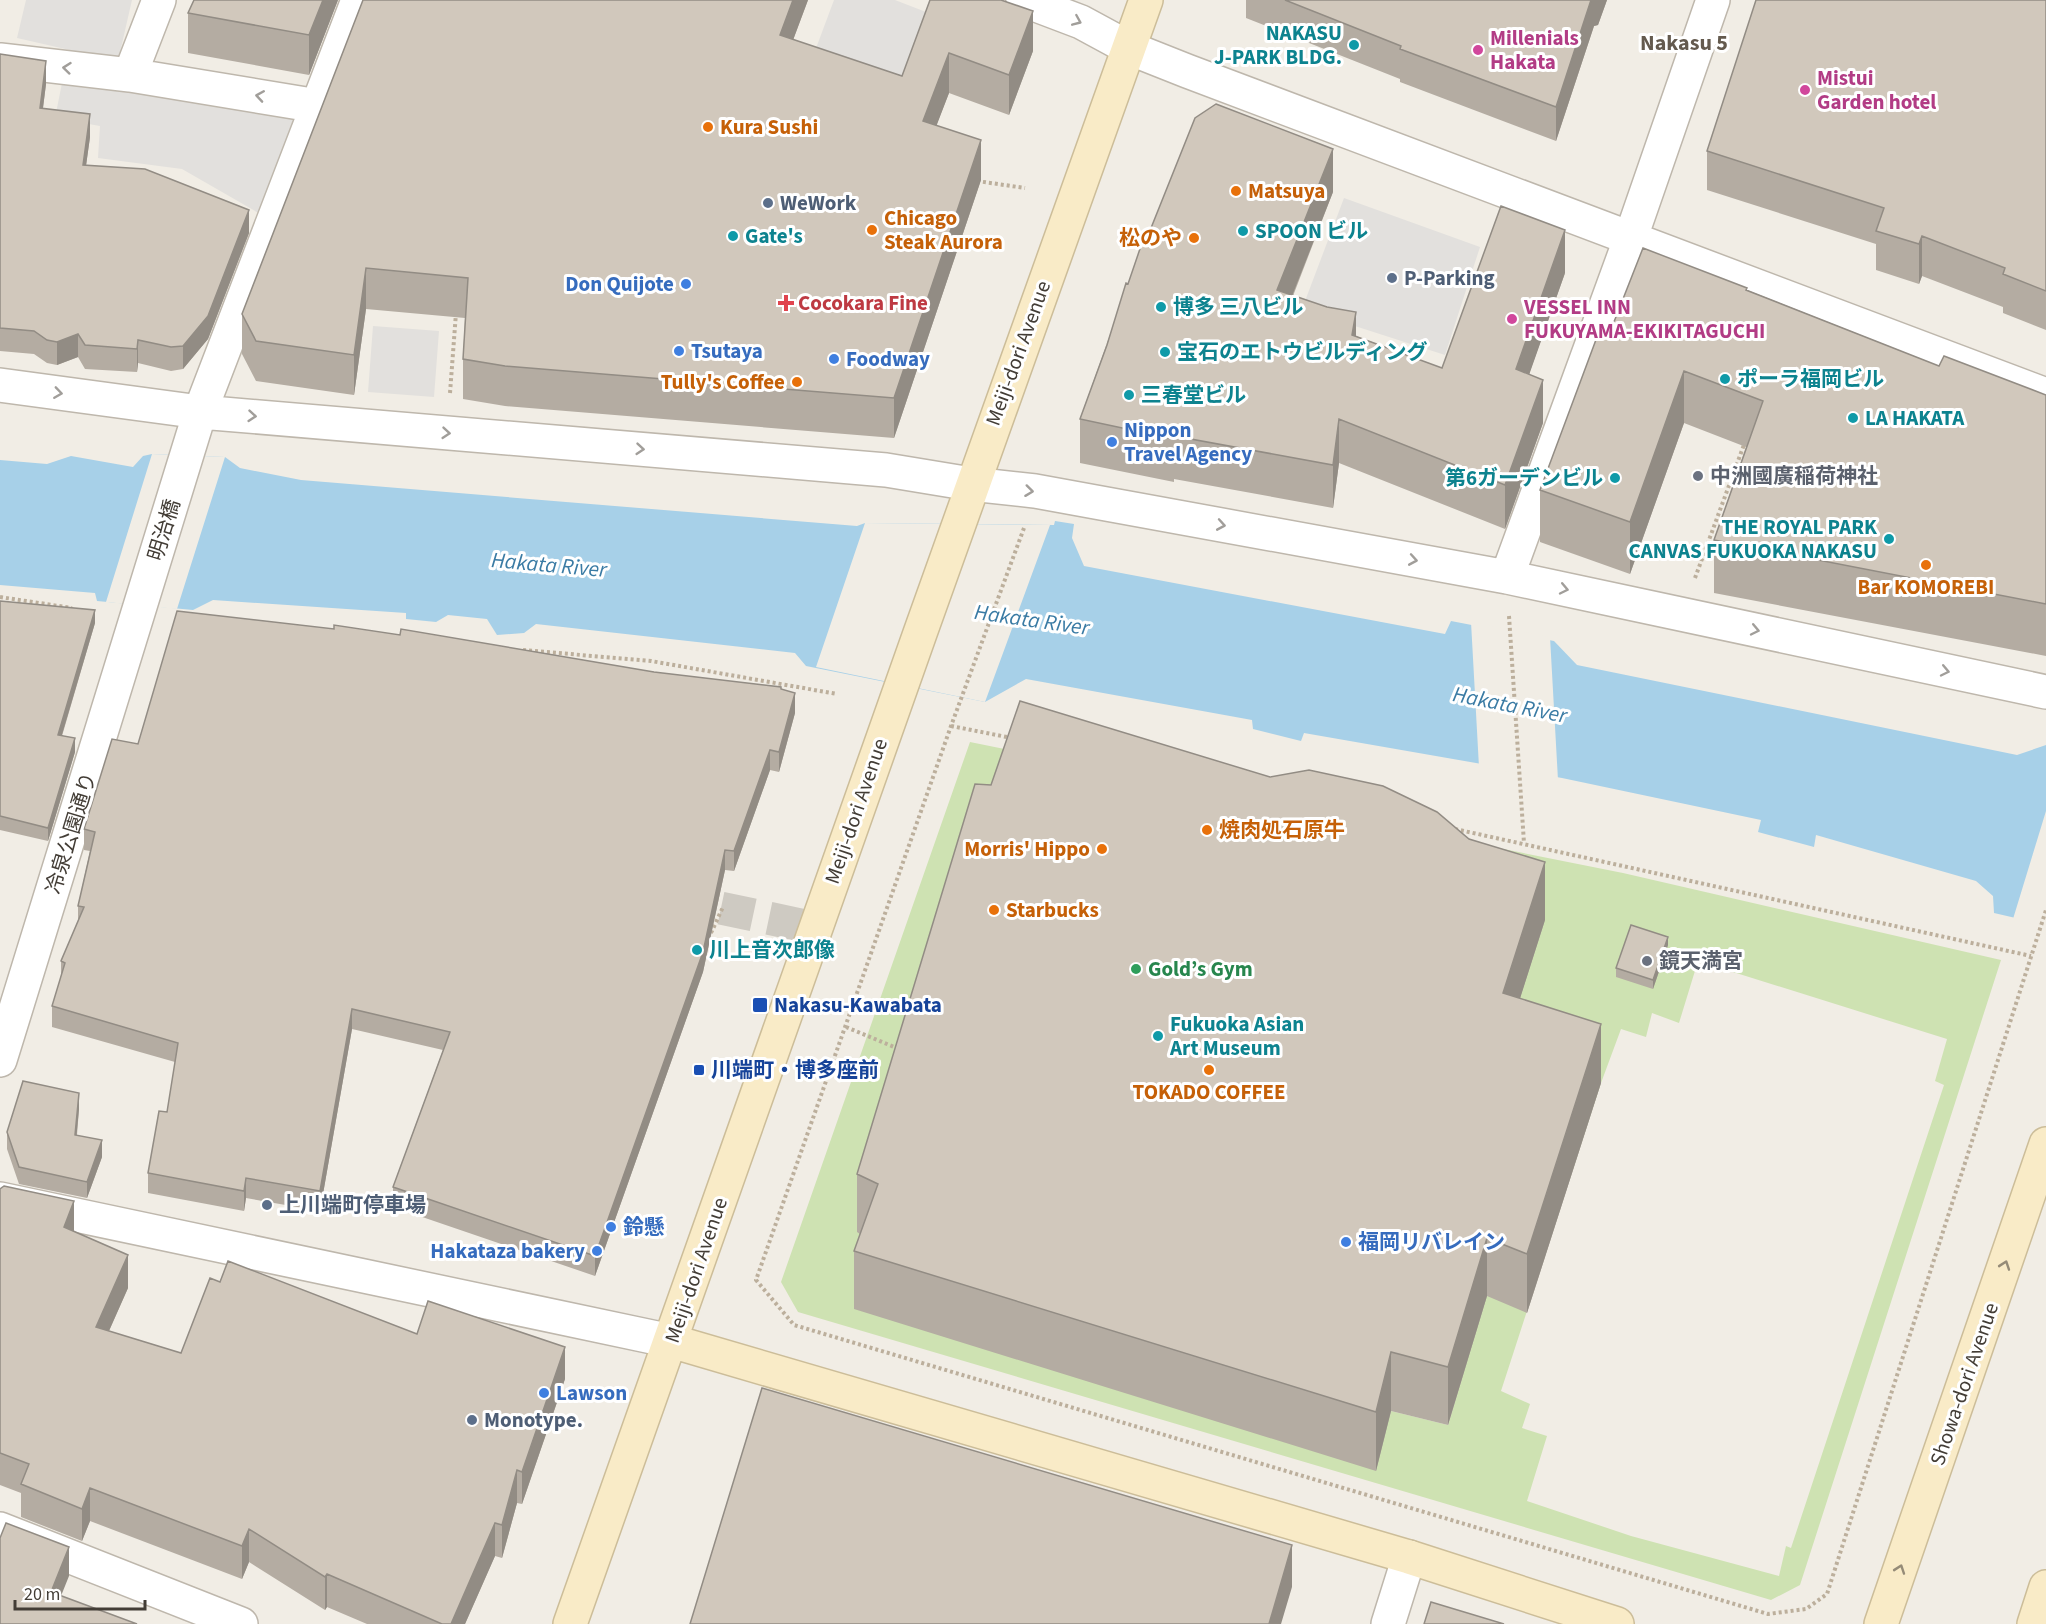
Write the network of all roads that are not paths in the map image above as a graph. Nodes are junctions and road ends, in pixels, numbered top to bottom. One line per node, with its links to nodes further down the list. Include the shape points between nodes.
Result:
1 (159, 0): 8 (street)
2 (358, 0): 9 (street)
3 (1023, 0): 6 (street, one-way to 6, via 1081,22)
4 (1146, 0): 6 (street, Meiji-dori Avenue)
5 (1713, 0): 10 (street)
6 (1129, 48): 10 (street); 14 (street, Meiji-dori Avenue)
7 (0, 60): 8 (street, one-way to 7)
8 (130, 75): 9 (street, one-way to 8)
9 (318, 106): 13 (street)
10 (1631, 237): 12 (street); 15 (street)
11 (0, 386): 13 (street, one-way to 13)
12 (2046, 395)
13 (200, 412): 14 (street, one-way to 14, via 886,470); 16 (street, 明治橋)
14 (971, 484): 15 (street, one-way to 15, via 1035,491); 21 (street, Meiji-dori Avenue)
15 (1507, 577): 17 (street, one-way to 17)
16 (141, 605): 18 (street, 冷泉公園通り)
17 (2046, 692)
18 (0, 1060)
19 (2046, 1144): 29 (street, Showa-dori Avenue, one-way to 19)
20 (0, 1199): 21 (street)
21 (671, 1341): 23 (street); 26 (street, Meiji-dori Avenue)
22 (0, 1529): 25 (street)
23 (1409, 1557): 27 (street); 28 (street)
24 (2046, 1587): 30 (street)
25 (241, 1624)
26 (570, 1624)
27 (1389, 1624)
28 (1617, 1624)
29 (1881, 1624)
30 (2034, 1624)

